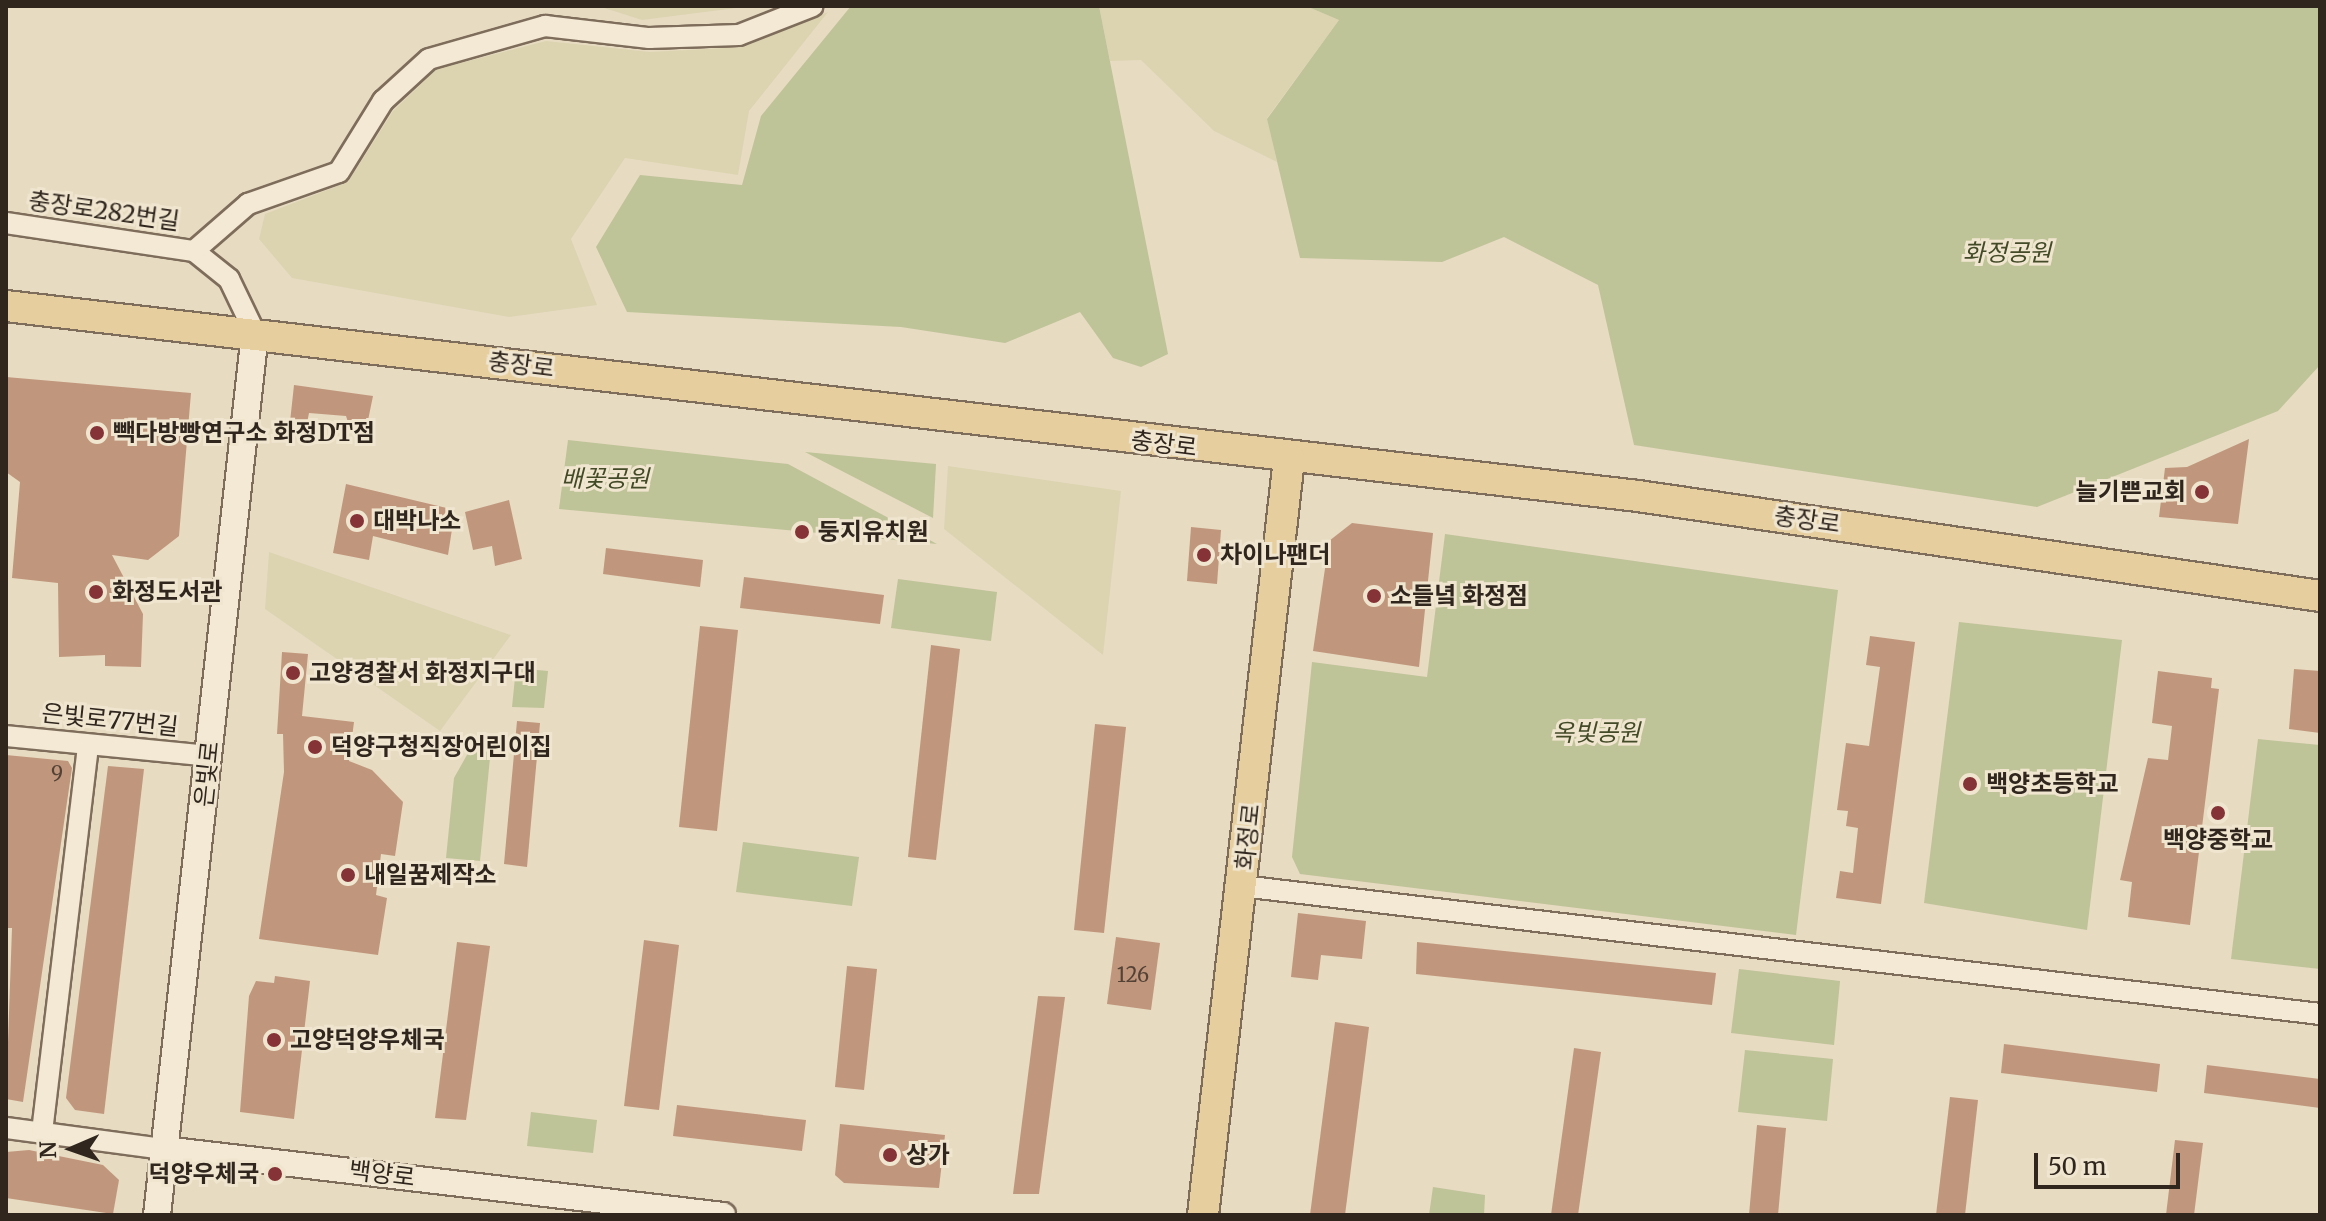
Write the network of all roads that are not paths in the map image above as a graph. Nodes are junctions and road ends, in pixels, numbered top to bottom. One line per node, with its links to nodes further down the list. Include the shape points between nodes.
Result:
1 (813, 6): 3 (street, 충장로282번길, via 739,35 649,38 545,26 429,59 383,101 339,172 248,204)
2 (6, 223): 3 (street, 충장로282번길)
3 (194, 251): 5 (street, 충장로282번길, via 229,279)
4 (6, 306): 5 (main road, 충장로)
5 (255, 333): 6 (main road, 충장로); 10 (main road, 은빛로)
6 (1289, 459): 7 (main road, 충장로, via 1638,496); 11 (main road, 화정로)
7 (2320, 596)
8 (6, 736): 9 (street, 은빛로77번길)
9 (88, 745): 10 (street, 은빛로77번길); 14 (street)
10 (209, 756): 15 (main road, 은빛로)
11 (1242, 886): 12 (street); 19 (main road, 화정로)
12 (2320, 1014)
13 (6, 1128): 14 (street, 백양로)
14 (42, 1132): 15 (street, 백양로)
15 (164, 1149): 16 (street, 백양로); 17 (main road, 은빛로)
16 (669, 1212): 18 (street, 백양로)
17 (157, 1215)
18 (723, 1215)
19 (1203, 1215)

